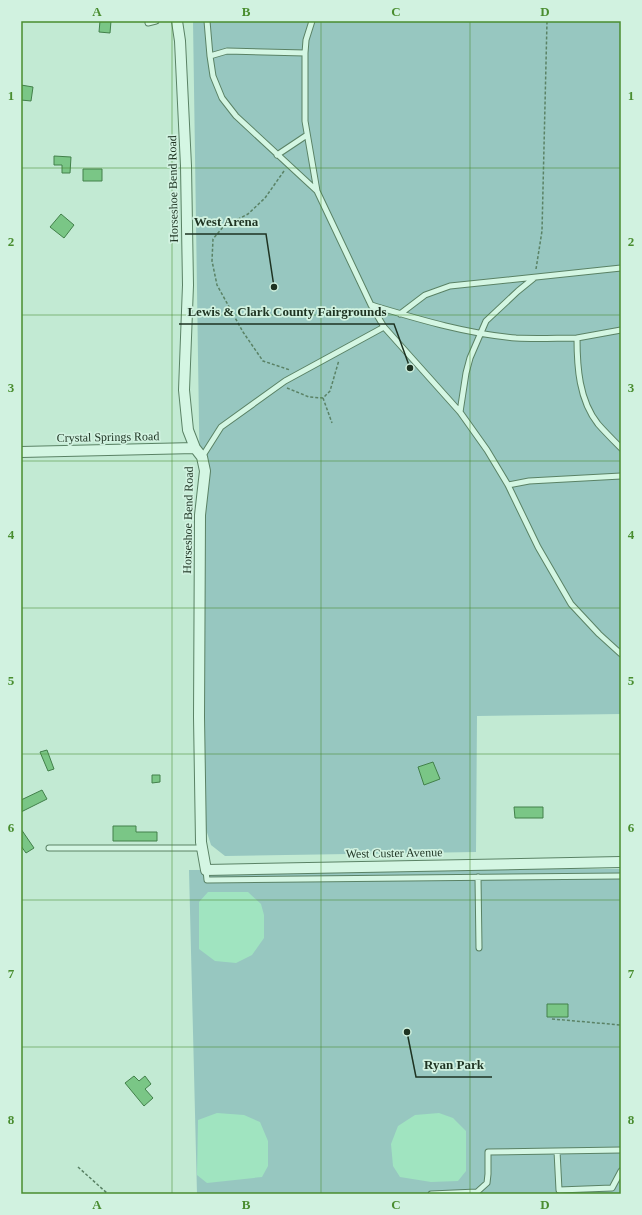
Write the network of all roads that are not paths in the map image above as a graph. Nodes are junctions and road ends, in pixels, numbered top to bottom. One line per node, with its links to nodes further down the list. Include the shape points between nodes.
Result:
1 (156, 21): 5 (lane)
2 (177, 21): 20 (street, Horseshoe Bend Road, via 186,166 188,285 184,390 188,430)
3 (207, 21): 7 (lane)
4 (312, 21): 6 (lane)
5 (148, 23)
6 (305, 53): 7 (lane, via 227,51); 8 (lane)
7 (210, 56): 9 (lane, via 213,76 222,98 236,116)
8 (307, 135): 9 (lane); 10 (lane)
9 (277, 155): 10 (lane)
10 (318, 191): 13 (lane)
11 (621, 268): 12 (lane)
12 (535, 277): 14 (lane, via 450,286 425,295); 17 (lane, via 486,321)
13 (371, 305): 14 (lane); 15 (lane)
14 (400, 314): 17 (lane)
15 (384, 327): 19 (lane); 23 (lane, via 280,385 221,427)
16 (621, 330): 18 (lane)
17 (480, 333): 18 (lane, via 516,338); 19 (lane, via 466,373)
18 (577, 338): 21 (lane, via 581,388 590,411)
19 (460, 412): 25 (lane)
20 (195, 448): 22 (street, Crystal Springs Road); 23 (street, Horseshoe Bend Road)
21 (621, 448)
22 (21, 452)
23 (202, 457): 28 (street, Horseshoe Bend Road, via 205,471 200,523 199,718)
24 (621, 476): 25 (lane, via 529,481)
25 (508, 485): 26 (lane, via 538,547 571,604)
26 (621, 654)
27 (48, 848): 28 (lane)
28 (202, 848): 30 (street)
29 (621, 862): 30 (street, West Custer Avenue)
30 (206, 870): 32 (lane, via 208,880)
31 (621, 876): 32 (lane)
32 (478, 877): 33 (lane)
33 (479, 948)
34 (621, 1150): 35 (lane)
35 (557, 1151): 36 (lane, via 559,1190 612,1188); 37 (lane, via 488,1152 487,1183 478,1192)
36 (621, 1171)
37 (431, 1194)

